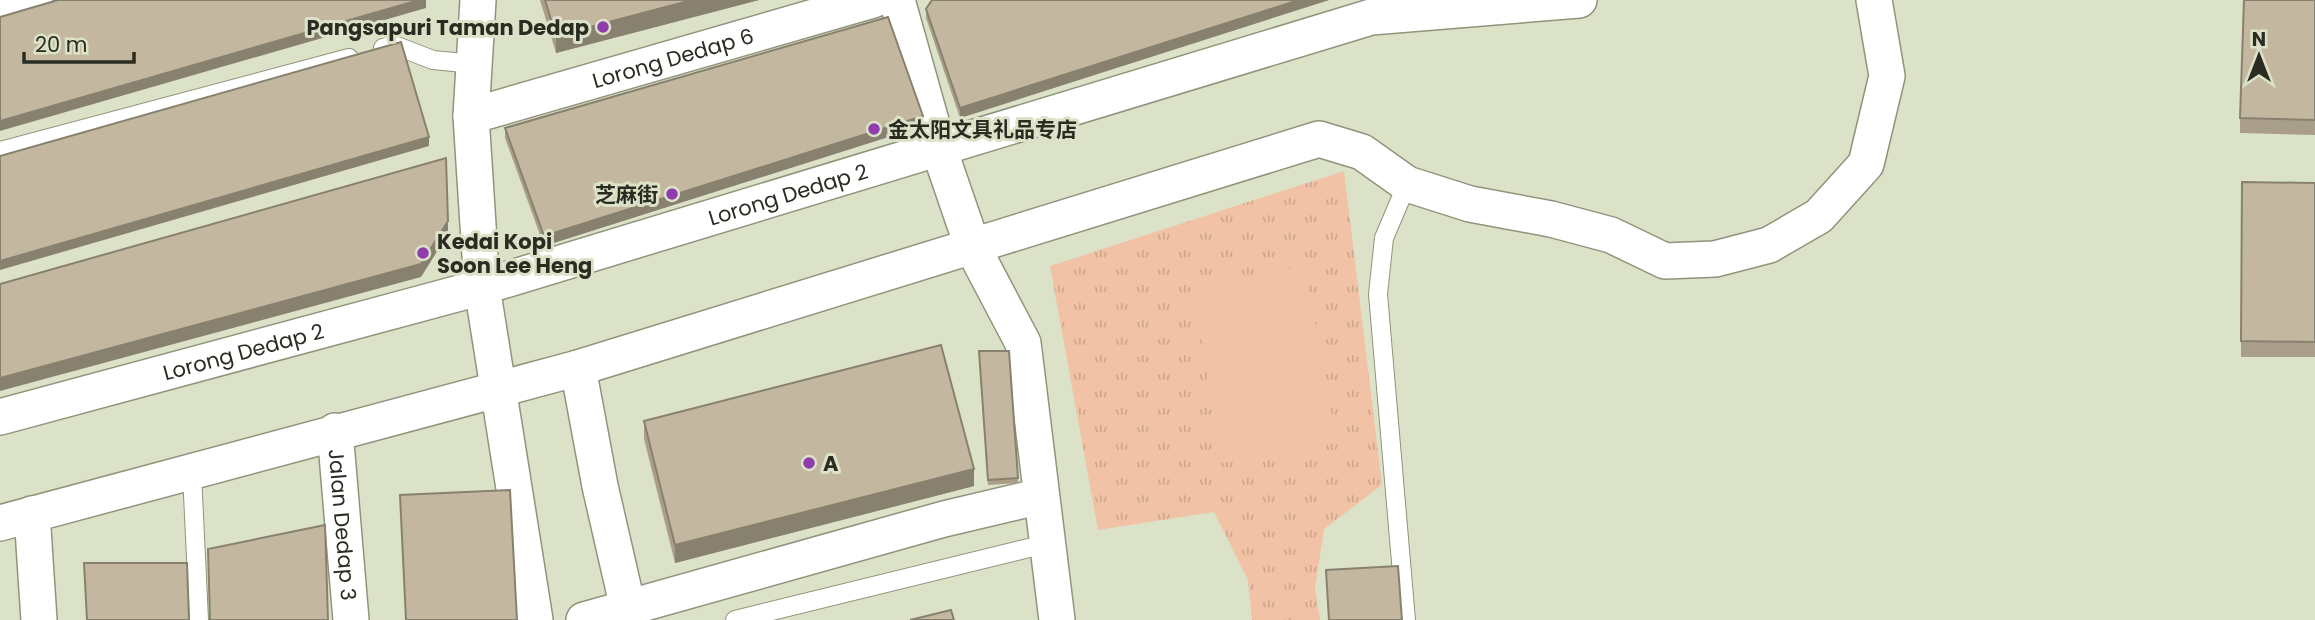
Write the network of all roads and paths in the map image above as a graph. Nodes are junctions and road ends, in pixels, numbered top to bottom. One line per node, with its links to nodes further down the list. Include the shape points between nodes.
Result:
1 (35, 0): 8 (street)
2 (478, 0): 9 (street)
3 (873, 0): 10 (street, Lorong Dedap 6)
4 (897, 0): 11 (street)
5 (1579, 0): 7 (street, Lorong Dedap 2)
6 (1874, 0): 13 (street, via 1887,76 1866,164 1819,216 1769,244 1715,259 1665,261 1611,235 1470,204)
7 (1370, 9): 11 (street, Lorong Dedap 2)
8 (0, 10)
9 (474, 64): 10 (street); 12 (lane, via 433,60 394,45)
10 (471, 116): 15 (street, via 459,154)
11 (938, 146): 14 (street); 15 (street, Lorong Dedap 2)
12 (0, 151)
13 (1407, 184): 14 (street, via 1362,152 1319,138); 32 (lane, via 1384,238 1378,294)
14 (973, 248): 16 (street); 21 (street, via 1023,343)
15 (482, 286): 17 (street); 18 (street, Lorong Dedap 2)
16 (578, 368): 17 (street); 24 (street)
17 (499, 387): 19 (street); 28 (street)
18 (0, 417)
19 (335, 431): 20 (street); 27 (street, Jalan Dedap 3)
20 (192, 474): 22 (street); 26 (lane)
21 (1041, 496): 23 (street); 24 (street)
22 (16, 518): 25 (street)
23 (1045, 544): 30 (lane); 31 (street)
24 (628, 608): 29 (street)
25 (39, 620)
26 (199, 620)
27 (351, 620)
28 (535, 620)
29 (584, 620)
30 (735, 620)
31 (1057, 620)
32 (1406, 620)

